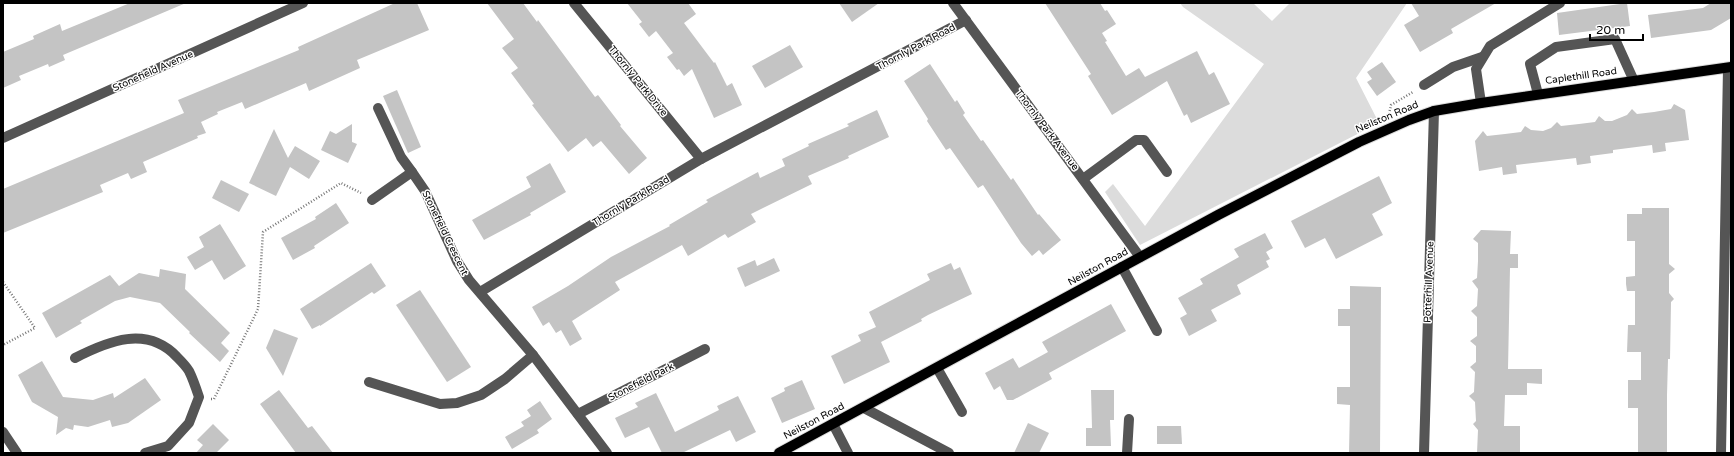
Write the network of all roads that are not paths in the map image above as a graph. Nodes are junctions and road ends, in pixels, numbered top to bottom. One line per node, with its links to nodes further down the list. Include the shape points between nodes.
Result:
1 (303, 3): 14 (street, Stonefield Avenue)
2 (574, 3): 15 (street, Thornly Park Drive)
3 (953, 3): 5 (street, Thornly Park Avenue)
4 (1560, 3): 6 (street, via 1490,46)
5 (966, 20): 15 (street, Thornly Park Road); 18 (street, Thornly Park Avenue)
6 (1482, 57): 9 (street, via 1453,67); 11 (street, via 1476,69)
7 (1729, 68): 8 (main road, Caplethill Road); 44 (street)
8 (1634, 81): 10 (main road, Caplethill Road); 10 (street, via 1615,38 1556,48 1530,64)
9 (1424, 84)
10 (1538, 94): 11 (main road, Caplethill Road)
11 (1481, 102): 13 (main road, Caplethill Road)
12 (378, 108): 16 (street, Stonefield Crescent, via 401,157)
13 (1434, 111): 20 (main road, Neilston Road, via 1383,131 1331,156); 43 (street, Potterhill Avenue)
14 (3, 138)
15 (701, 159): 22 (street, Thornly Park Road)
16 (412, 172): 19 (street); 22 (street, Stonefield Crescent, via 436,210 457,261)
17 (1167, 172): 18 (street, via 1144,140 1136,140)
18 (1083, 179): 20 (street, Thornly Park Avenue)
19 (372, 200)
20 (1140, 257): 21 (main road, Neilston Road)
21 (1122, 267): 23 (street); 27 (main road, Neilston Road)
22 (480, 292): 25 (street)
23 (1157, 331)
24 (705, 349): 31 (street, Stonefield Park)
25 (533, 355): 28 (street, via 481,395 457,402 440,404); 31 (street)
26 (75, 358): 35 (street, via 121,339 147,339 169,349 188,370 199,397 189,423)
27 (937, 368): 29 (main road, Neilston Road); 30 (street)
28 (369, 382)
29 (864, 408): 33 (main road, Neilston Road); 41 (street)
30 (962, 412)
31 (578, 414): 38 (street)
32 (1129, 419): 42 (street)
33 (833, 424): 39 (main road, Neilston Road); 40 (street)
34 (3, 432): 36 (street)
35 (170, 450): 37 (street)
36 (17, 453)
37 (145, 453)
38 (607, 453)
39 (779, 453)
40 (848, 453)
41 (949, 453)
42 (1127, 453)
43 (1424, 453)
44 (1721, 453)

